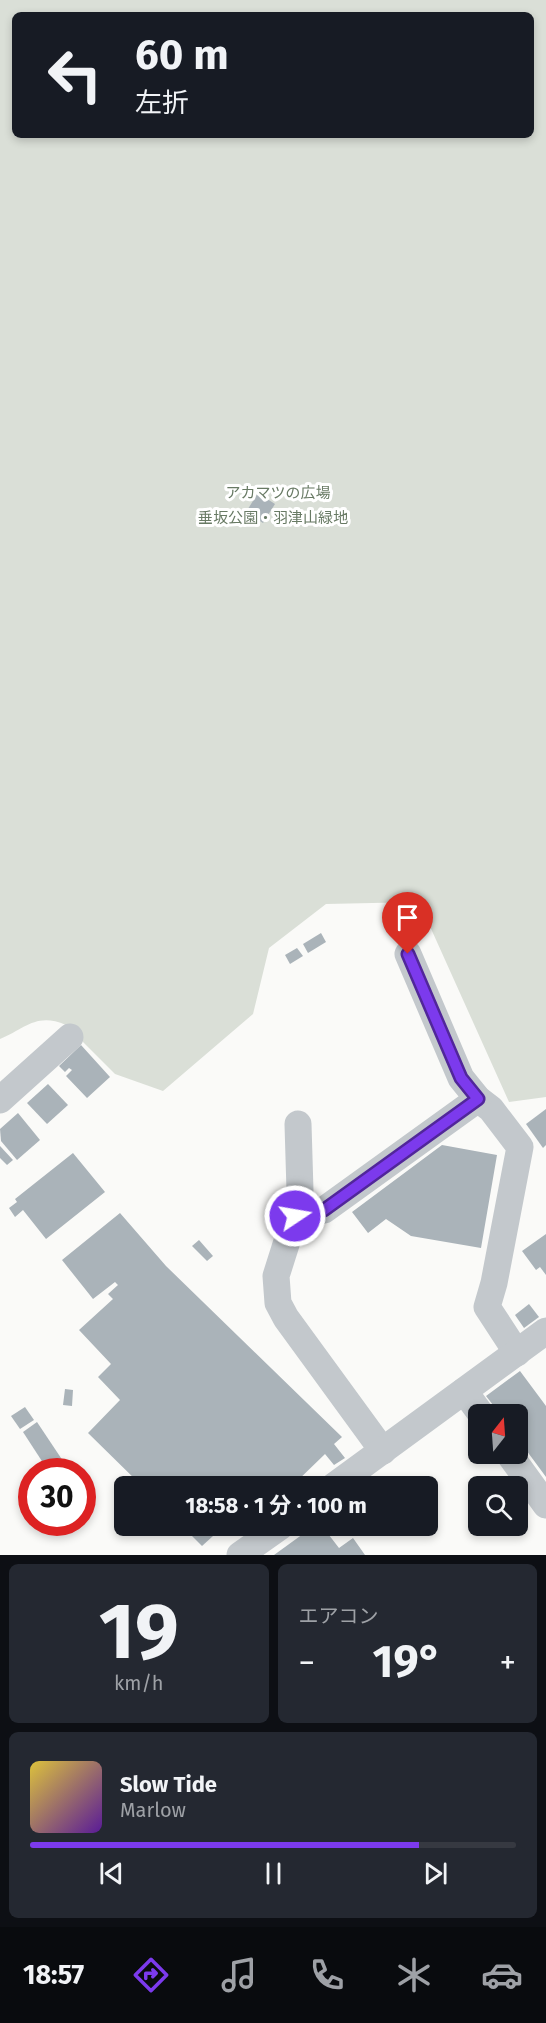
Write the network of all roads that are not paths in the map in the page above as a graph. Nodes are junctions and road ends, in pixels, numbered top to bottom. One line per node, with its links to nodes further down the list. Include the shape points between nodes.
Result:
1 (408, 954): 3 (street, via 461,1078)
2 (70, 1037): 4 (street)
3 (478, 1099): 6 (street, via 324,1210); 8 (street, via 491,1109 520,1147 487,1307)
4 (0, 1100)
5 (298, 1124): 6 (street, via 300,1191)
6 (295, 1216): 11 (street, via 276,1276 278,1303)
7 (546, 1331): 8 (street)
8 (517, 1353): 9 (street)
9 (464, 1391): 10 (street); 11 (street)
10 (474, 1404)
11 (382, 1451): 13 (street)
12 (516, 1464): 14 (street)
13 (348, 1476)
14 (546, 1505)
15 (267, 1536): 16 (street)
16 (244, 1554)

